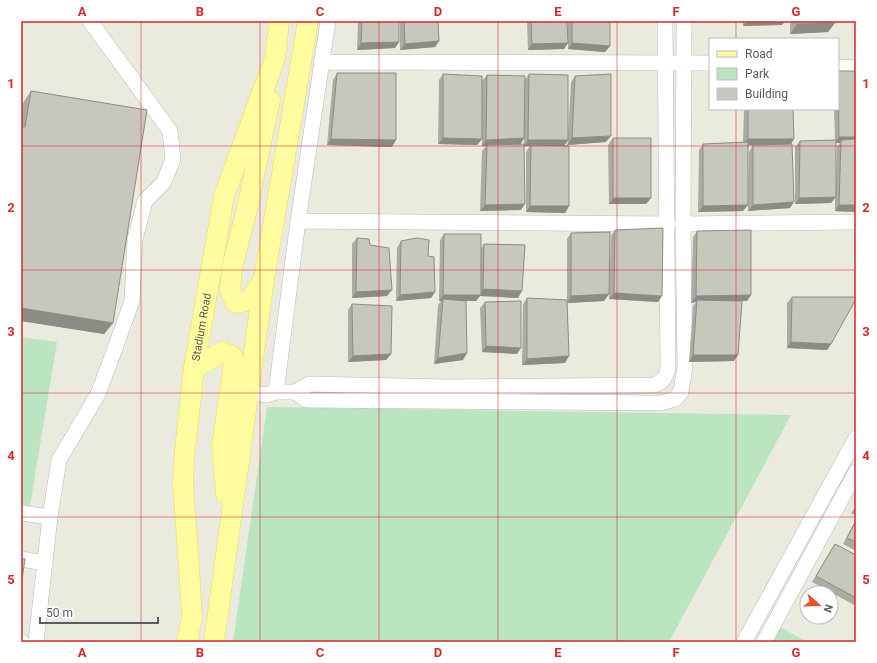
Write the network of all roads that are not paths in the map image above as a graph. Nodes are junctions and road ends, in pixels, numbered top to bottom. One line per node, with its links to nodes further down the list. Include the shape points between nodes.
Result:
1 (90, 21): 26 (street, via 170,131 173,159 164,182 145,201 135,239 132,301 98,394 59,460)
2 (279, 21): 7 (main road, Stadium Road)
3 (308, 21): 18 (main road)
4 (328, 21): 8 (street)
5 (666, 21): 9 (street)
6 (684, 21): 10 (street)
7 (275, 58): 18 (main road, via 268,112 232,267 230,291 236,303 250,300); 19 (main road, Stadium Road, via 224,196)
8 (321, 62): 9 (street); 14 (street)
9 (665, 62): 10 (street); 16 (street)
10 (684, 62): 11 (street); 17 (street)
11 (709, 63)
12 (839, 67): 13 (street)
13 (856, 68)
14 (298, 221): 16 (street); 21 (street)
15 (856, 222): 17 (street)
16 (668, 224): 22 (street, via 668,369 661,382 654,385 446,387 309,384)
17 (683, 224): 22 (street, via 684,366 680,392 675,399 661,403 306,400)
18 (264, 279): 20 (main road)
19 (194, 368): 27 (main road, via 222,352 232,356 234,364 222,446); 31 (main road, Stadium Road, via 183,486 192,617)
20 (249, 392): 21 (street, via 266,395); 27 (main road)
21 (276, 392): 22 (street)
22 (295, 392)
23 (856, 438): 33 (street)
24 (856, 472): 34 (street)
25 (21, 513): 26 (street)
26 (50, 517): 29 (street)
27 (229, 528): 32 (main road)
28 (21, 559): 29 (street)
29 (45, 563): 30 (street)
30 (36, 642)
31 (187, 642)
32 (214, 642)
33 (744, 642)
34 (764, 642)

